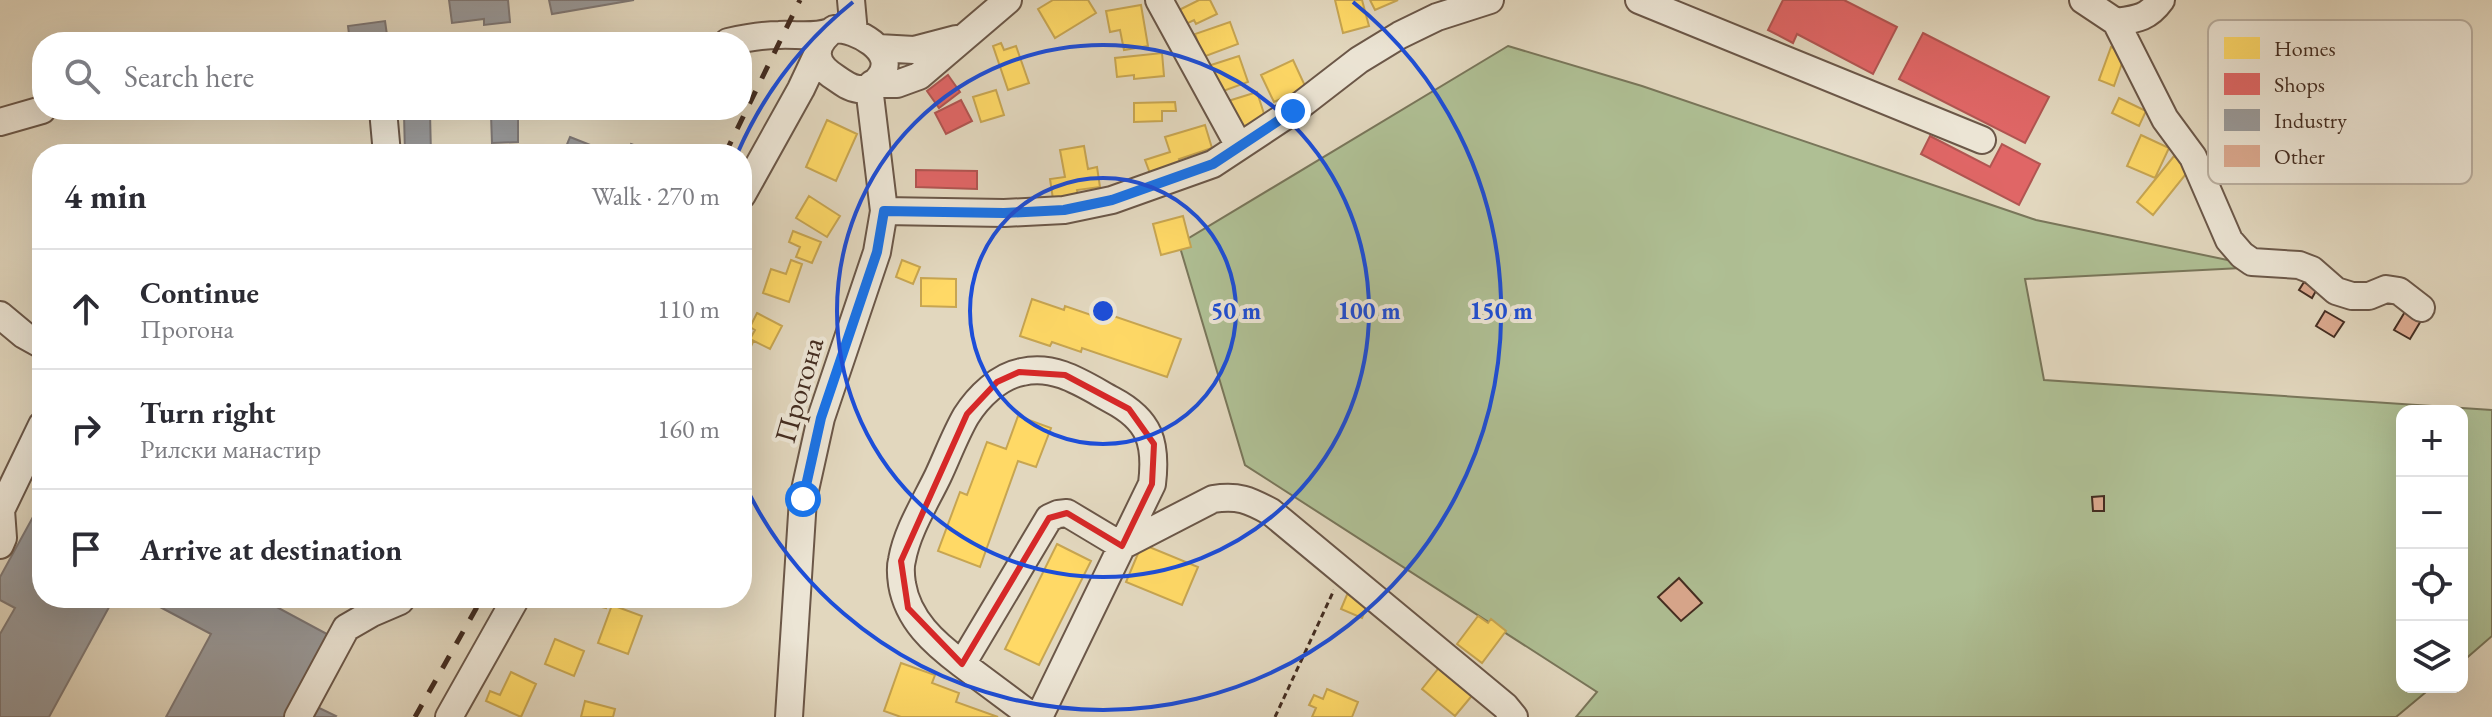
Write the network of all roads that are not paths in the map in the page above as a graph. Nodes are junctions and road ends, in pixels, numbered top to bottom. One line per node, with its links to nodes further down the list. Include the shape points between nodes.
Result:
1 (850, 0): 11 (street)
2 (1008, 0): 9 (street)
3 (1159, 0): 19 (street)
4 (1490, 0): 19 (street, via 1400,35)
5 (1639, 0): 17 (street)
6 (2083, 0): 8 (street)
7 (2161, 0): 8 (street, via 2151,13)
8 (2116, 22): 22 (street, via 2165,119 2193,157 2229,240 2242,255 2252,262 2299,265 2352,296 2399,291)
9 (963, 36): 12 (street, via 914,50); 13 (street, via 919,76)
10 (752, 39): 11 (street, via 783,34)
11 (826, 44): 12 (street); 13 (street, via 849,87); 20 (street)
12 (878, 48): 13 (street, Прогона, via 884,70)
13 (870, 86): 21 (street, Прогона)
14 (32, 113): 16 (street)
15 (384, 120): 18 (street)
16 (1, 123)
17 (1982, 140)
18 (386, 144)
19 (1239, 146): 21 (street, via 1213,164 1112,200 1076,207 1004,213)
20 (752, 177)
21 (884, 211): 33 (street, Прогона, via 877,252 821,418 803,499)
22 (2421, 308)
23 (0, 315): 24 (street)
24 (32, 339)
25 (32, 446): 26 (street, via 1,510)
26 (0, 545)
27 (1122, 546): 30 (street, via 1067,513 1049,518); 30 (street, via 1152,484 1154,444 1144,426 1129,409 1065,375 1040,369 997,382 967,414 901,561 908,608 937,645); 34 (street); 35 (street, via 1213,499 1248,499 1343,571)
28 (384, 608): 31 (street, via 346,628)
29 (510, 608): 32 (street)
30 (962, 664): 34 (street)
31 (298, 717)
32 (449, 717)
33 (789, 717)
34 (1036, 717)
35 (1514, 717)

